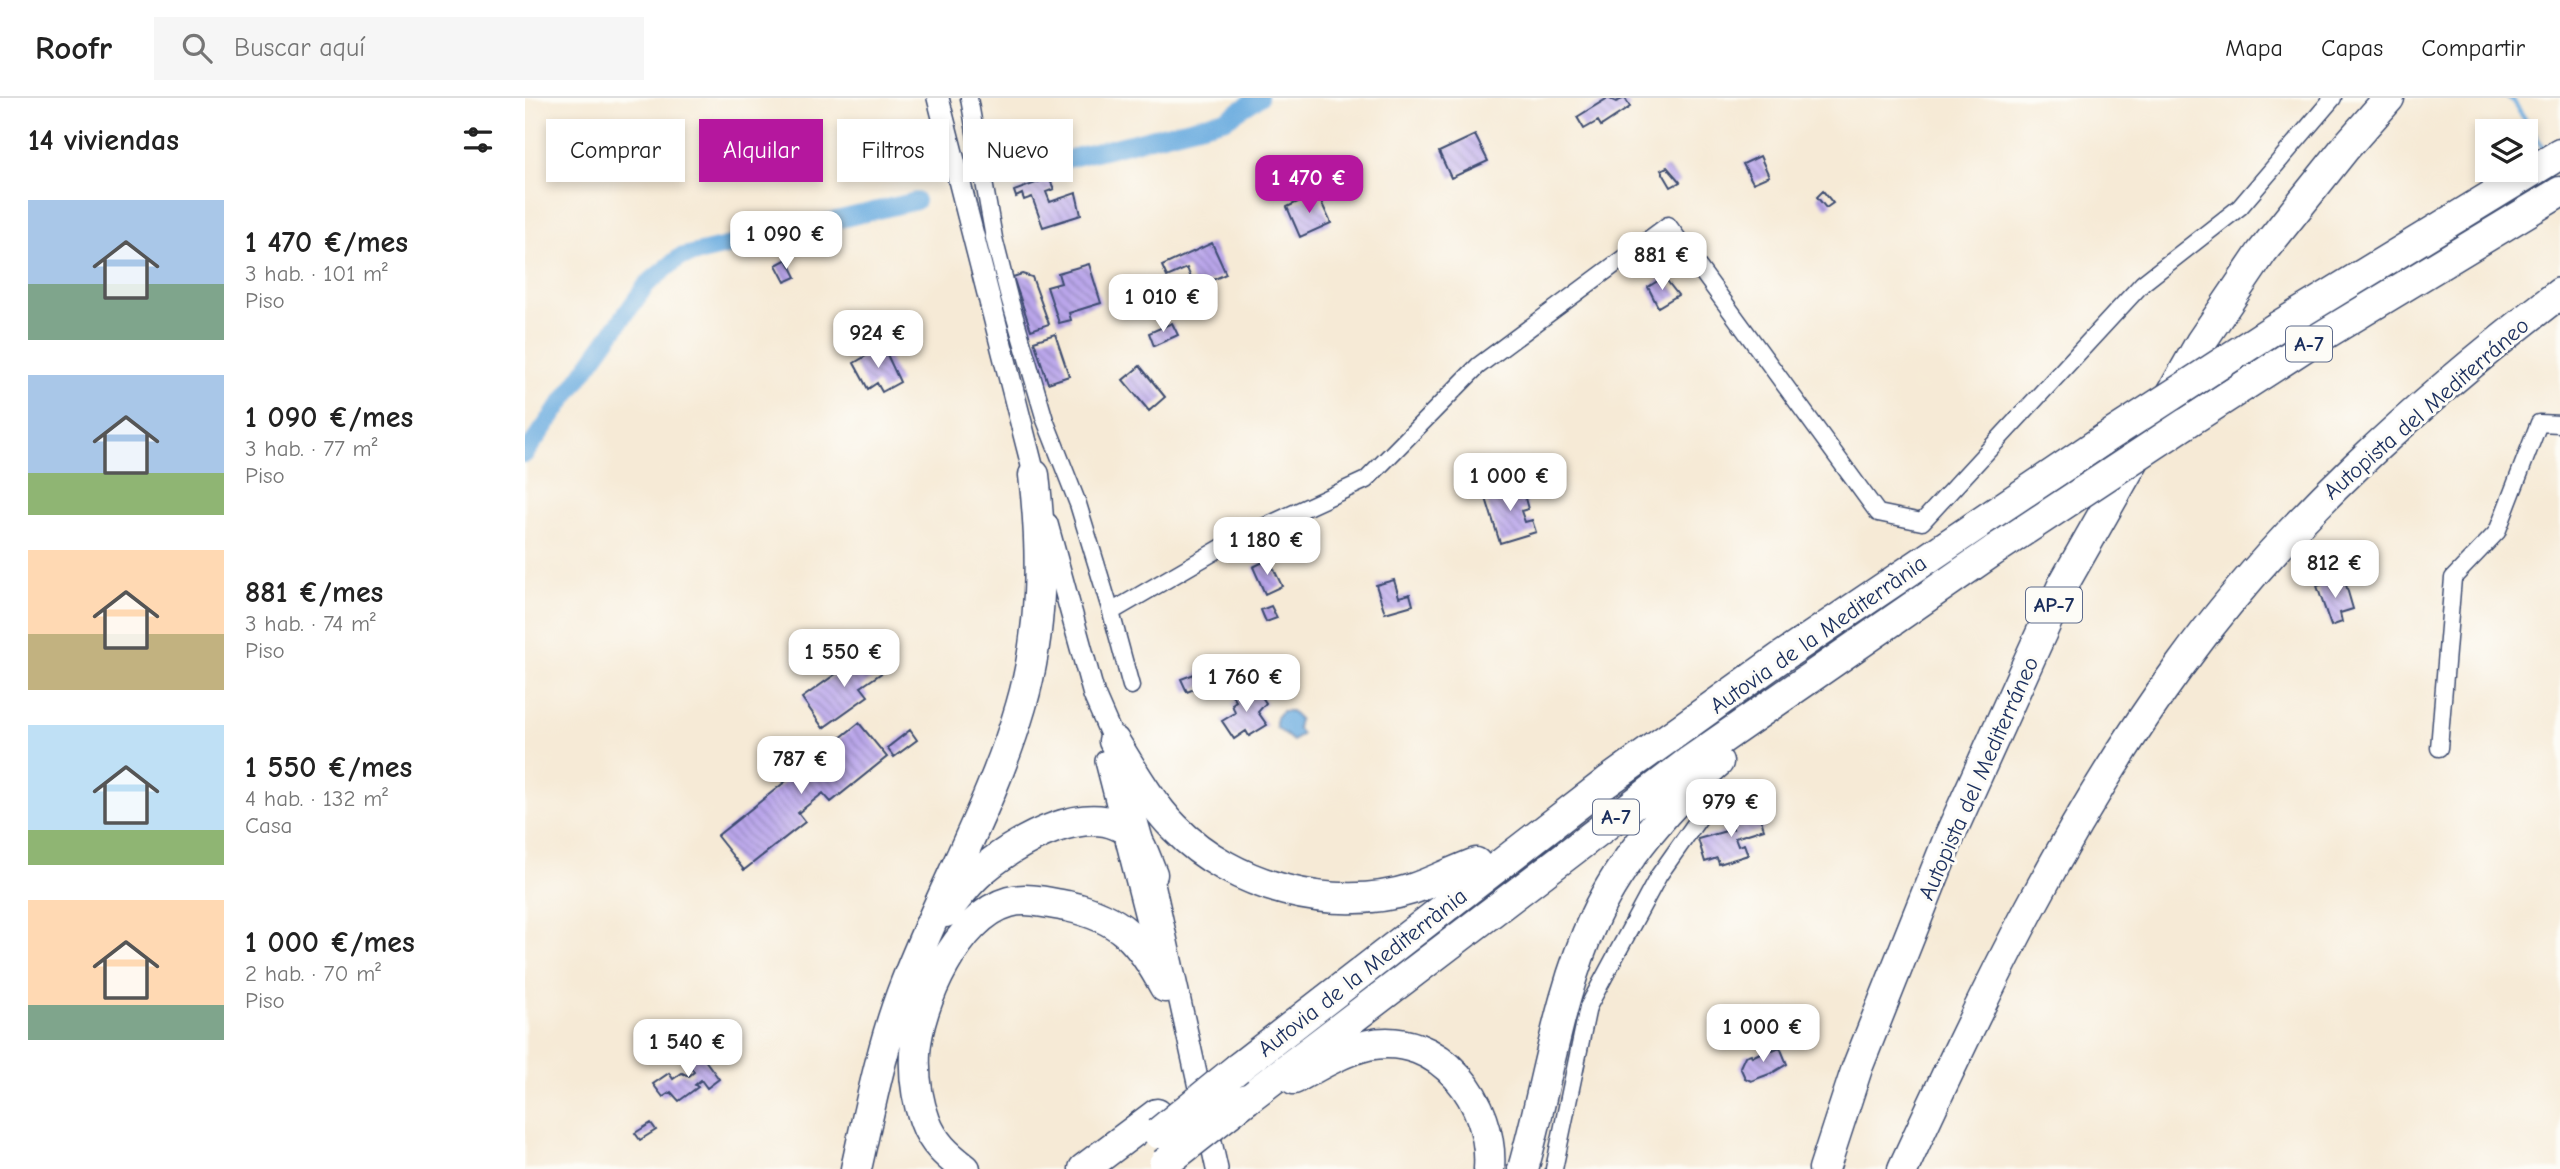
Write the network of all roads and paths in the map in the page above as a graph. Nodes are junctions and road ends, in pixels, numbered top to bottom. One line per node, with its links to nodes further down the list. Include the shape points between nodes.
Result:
1 (938, 98): 9 (street)
2 (969, 98): 10 (street, via 1009,297 1045,420 1078,504)
3 (2333, 98): 10 (street, via 2241,207 2143,283 1922,522 1878,513 1668,225 1478,366 1366,480 1233,541)
4 (2389, 98): 36 (highway, Autopista del Mediterráneo / AP-7, via 2262,252 2201,342 2063,585 1950,835 1857,1068)
5 (2560, 154): 16 (highway, Autovia de la Mediterrània / A-7, bridge, via 2103,440 1780,658)
6 (2560, 192): 11 (highway, Autovia de la Mediterrània / A-7, bridge, via 2185,424)
7 (2560, 293): 37 (highway, Autopista del Mediterráneo, via 2498,341 2330,491 2180,666 2112,767 2030,906)
8 (2560, 424): 15 (street, via 2539,423 2497,532 2453,578)
9 (1034, 475): 13 (street); 21 (highway, via 1041,536 1039,608 1021,705)
10 (1111, 612): 12 (street)
11 (1854, 647): 24 (highway, Autovia de la Mediterrània / A-7, via 1690,761); 34 (highway, via 1832,678 1682,793 1595,915 1576,963)
12 (1131, 686)
13 (1094, 695): 14 (street); 18 (street, via 1098,730)
14 (1114, 741): 19 (highway, via 1175,828 1207,855 1247,877 1288,891 1328,897 1378,896 1411,889); 20 (street)
15 (2439, 748)
16 (1607, 782): 19 (highway, via 1565,799); 23 (highway, Autovia de la Mediterrània / A-7)
17 (1702, 814): 35 (street, via 1659,875 1588,1007)
18 (1124, 832): 20 (highway, via 1135,839); 21 (highway, via 1110,823 1076,821 1009,850 976,876); 22 (street)
19 (1476, 863): 23 (highway)
20 (1152, 874): 25 (street)
21 (923, 942): 28 (highway, via 876,1078)
22 (1165, 987): 25 (street); 29 (highway, via 1137,943 1100,914 1035,901 1010,901 985,913 963,933 940,970 915,1051 917,1093 925,1122 940,1150)
23 (1236, 1061): 26 (highway, Autovia de la Mediterrània / A-7, bridge)
24 (1250, 1105): 27 (highway, Autovia de la Mediterrània / A-7, bridge); 33 (highway, via 1345,1053 1385,1044 1410,1047 1453,1072 1469,1089 1484,1116)
25 (1203, 1110): 32 (street)
26 (1158, 1124): 30 (highway); 31 (highway, Autovia de la Mediterrània / A-7)
27 (1168, 1167)
28 (856, 1169)
29 (965, 1169)
30 (1084, 1169)
31 (1114, 1169)
32 (1217, 1169)
33 (1489, 1169)
34 (1523, 1169)
35 (1554, 1169)
36 (1824, 1169)
37 (1903, 1169)

